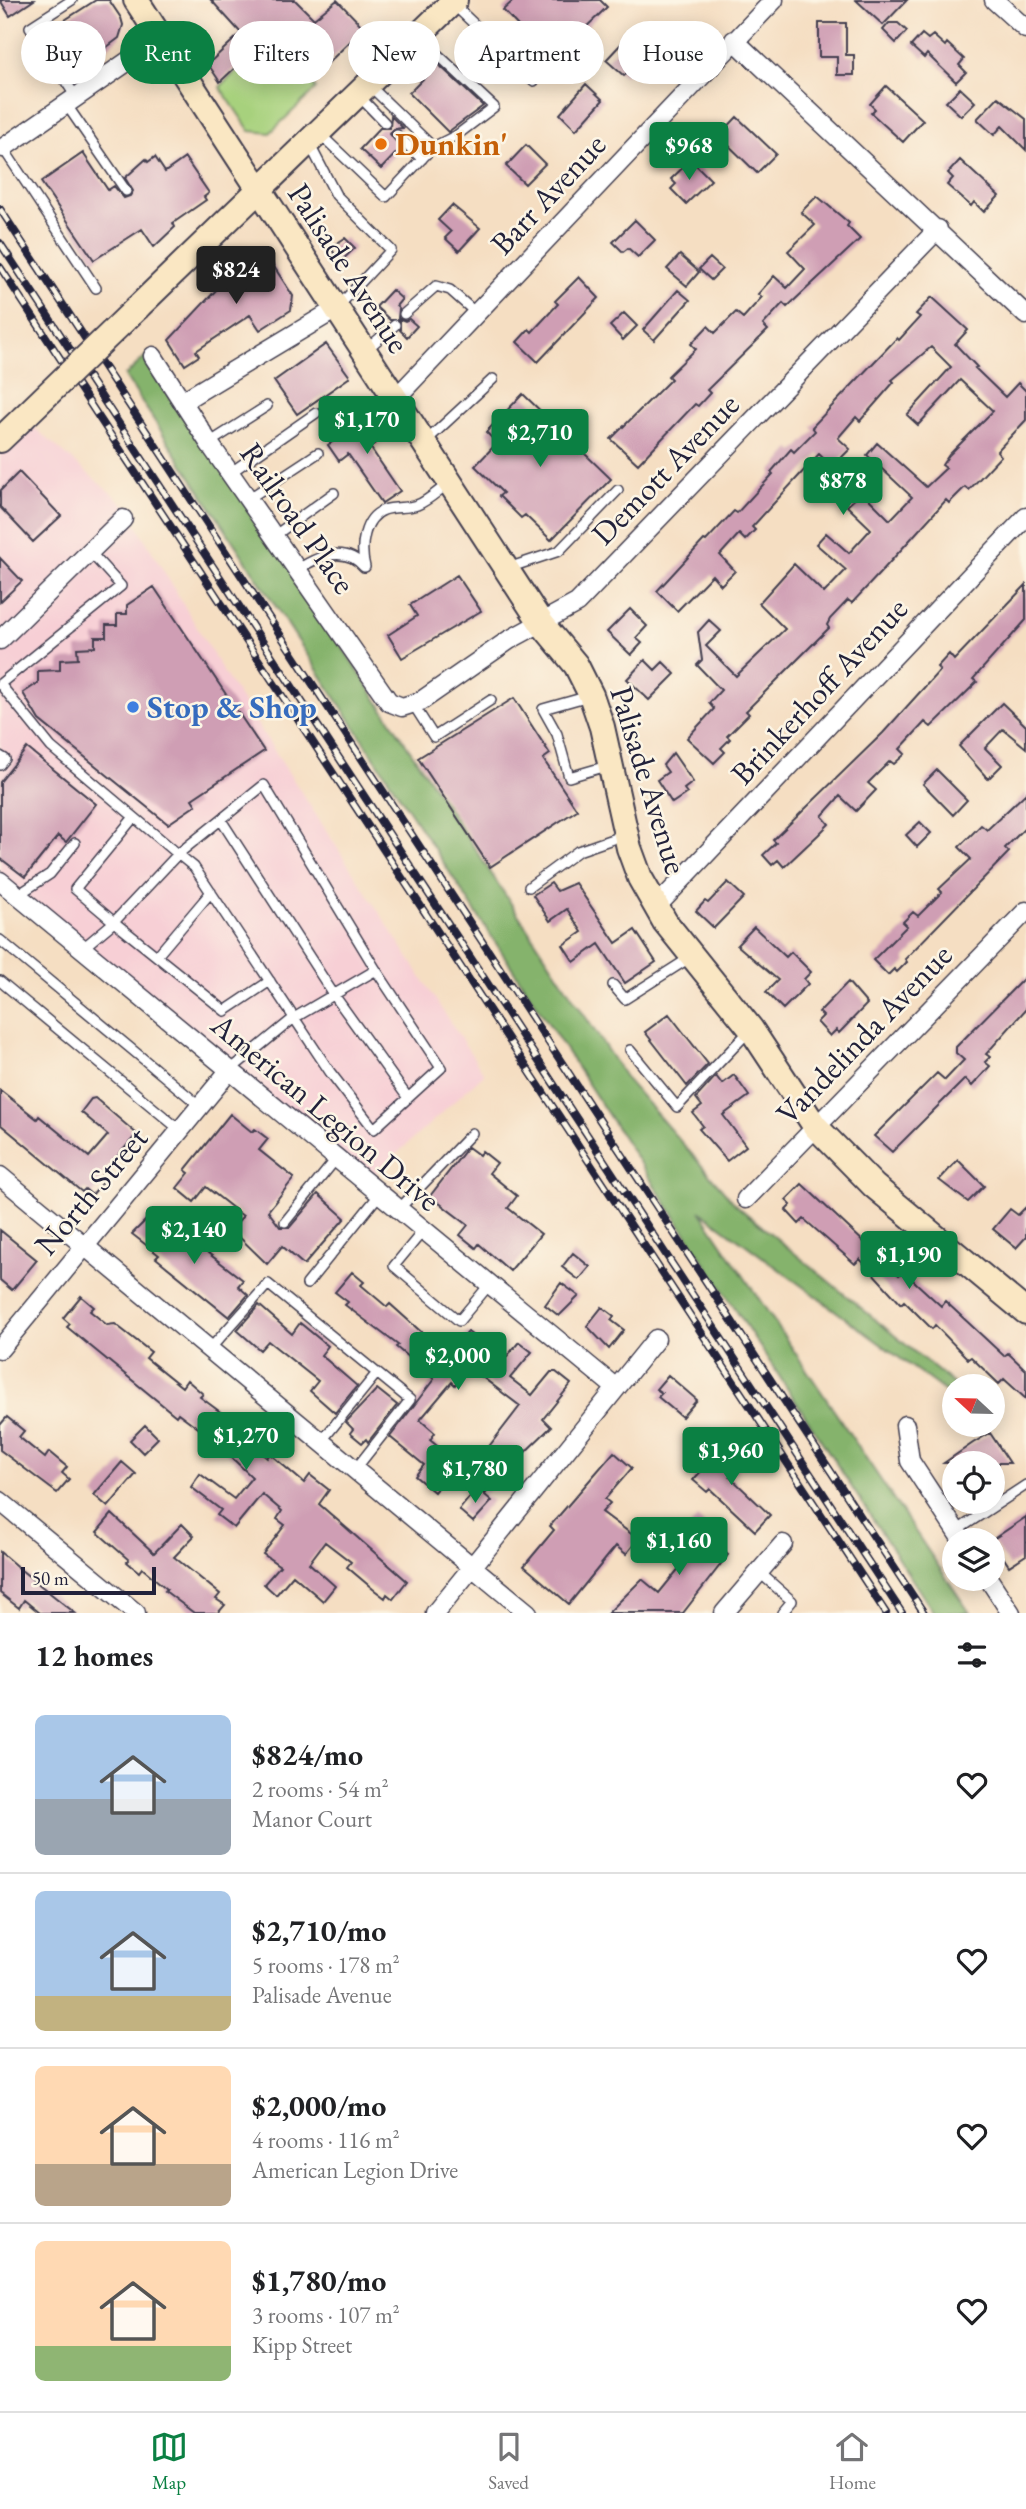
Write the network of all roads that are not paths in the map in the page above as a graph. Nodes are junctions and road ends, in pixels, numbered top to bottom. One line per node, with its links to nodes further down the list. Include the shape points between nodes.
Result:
1 (72, 0): 16 (lane, via 30,27)
2 (774, 0): 10 (street, Barr Avenue)
3 (994, 0): 9 (street)
4 (453, 1): 7 (street); 8 (lane)
5 (145, 4): 6 (street, Palisade Avenue)
6 (152, 21)
7 (433, 21)
8 (473, 21)
9 (1026, 29)
10 (734, 40): 25 (street); 28 (street, Barr Avenue)
11 (440, 57): 20 (lane, via 494,107)
12 (120, 67): 16 (street)
13 (189, 84): 24 (street, Palisade Avenue)
14 (369, 84): 15 (street)
15 (363, 90): 17 (lane); 19 (street); 20 (lane)
16 (71, 101): 21 (street); 23 (lane)
17 (384, 123)
18 (397, 135): 22 (lane)
19 (314, 138): 22 (lane, via 386,197); 24 (street); 27 (lane, via 336,195 391,250)
20 (433, 147): 22 (lane)
21 (3, 148): 26 (lane)
22 (422, 159)
23 (126, 191)
24 (259, 191): 27 (street, Palisade Avenue); 39 (street, bridge)
25 (938, 229): 30 (street); 54 (street, Demott Avenue, via 577,604)
26 (96, 288)
27 (336, 309): 32 (street, Palisade Avenue); 36 (street)
28 (476, 313): 29 (lane, via 450,290 436,286); 35 (street, Barr Avenue)
29 (404, 314)
30 (1026, 315)
31 (395, 325): 32 (lane)
32 (364, 352): 35 (street, Palisade Avenue)
33 (153, 356): 36 (street, Railroad Place)
34 (493, 379): 41 (lane)
35 (395, 399): 41 (street, Palisade Avenue)
36 (183, 401): 40 (street, Railroad Place)
37 (267, 406): 40 (lane)
38 (316, 413): 43 (lane)
39 (8, 428)
40 (209, 443): 43 (street, Railroad Place)
41 (424, 443): 44 (street, Palisade Avenue)
42 (318, 453): 47 (lane)
43 (230, 473): 47 (street, Railroad Place)
44 (450, 483): 52 (street, Palisade Avenue); 53 (lane, via 416,506 377,514 365,532 365,567 356,559 328,554)
45 (618, 490): 52 (lane, via 559,551)
46 (334, 494): 50 (lane)
47 (248, 499): 50 (street, Railroad Place)
48 (1026, 517): 71 (street, Brinkerhoff Avenue)
49 (123, 519): 51 (street)
50 (274, 536): 53 (street, Railroad Place)
51 (90, 552): 55 (street); 62 (lane, via 121,586 0,684 51,747)
52 (506, 569): 54 (street, Palisade Avenue)
53 (298, 570): 58 (street, Railroad Place, via 389,702)
54 (542, 624): 56 (street, Palisade Avenue, via 576,665); 58 (street, Demott Avenue, via 509,640 421,701)
55 (0, 640)
56 (591, 695): 61 (street, Palisade Avenue); 61 (lane, via 543,709 557,734 569,777)
57 (491, 701): 58 (lane, via 434,737)
58 (407, 705)
59 (0, 755): 60 (lane, via 5,759)
60 (0, 765)
61 (610, 765): 64 (street, Palisade Avenue)
62 (134, 817): 66 (lane); 73 (lane, via 75,890)
63 (221, 820): 66 (lane); 78 (lane, via 264,785); 82 (lane)
64 (625, 834): 68 (lane, via 578,851); 71 (street, Palisade Avenue)
65 (75, 843): 70 (lane, via 50,874)
66 (178, 854): 69 (lane, via 194,867); 73 (lane)
67 (0, 881): 70 (street, American Legion Drive)
68 (528, 887)
69 (211, 892): 76 (lane); 80 (lane)
70 (18, 895): 75 (street, American Legion Drive)
71 (656, 907): 77 (street, Palisade Avenue)
72 (1026, 911): 89 (street, Vandelinda Avenue)
73 (114, 922): 75 (lane); 76 (lane)
74 (0, 940): 88 (lane)
75 (83, 948): 86 (street, American Legion Drive)
76 (157, 956): 80 (lane, via 225,1011)
77 (693, 956): 81 (lane, via 625,999); 84 (street, Palisade Avenue)
78 (376, 970): 82 (lane); 87 (lane, via 441,1068)
79 (0, 981): 90 (lane)
80 (270, 981): 83 (lane)
81 (613, 985)
82 (334, 995): 83 (lane); 87 (lane)
83 (294, 1018): 86 (lane); 87 (lane, via 374,1129)
84 (751, 1029): 85 (lane, via 677,1107); 89 (street, Palisade Avenue)
85 (630, 1050)
86 (229, 1071): 88 (street, North Street); 92 (street, American Legion Drive)
87 (408, 1098)
88 (200, 1106): 90 (street, North Street)
89 (815, 1126): 95 (street, Vandelinda Avenue); 102 (street, Palisade Avenue, via 874,1186)
90 (180, 1130): 99 (street, North Street)
91 (472, 1133): 96 (lane)
92 (336, 1159): 94 (street, American Legion Drive); 97 (lane)
93 (0, 1176): 99 (street)
94 (379, 1195): 96 (street, American Legion Drive); 100 (lane)
95 (746, 1199)
96 (398, 1210): 98 (street, American Legion Drive)
97 (285, 1222)
98 (423, 1231): 101 (street, American Legion Drive); 101 (lane, via 394,1266 459,1321)
99 (83, 1247): 104 (street, North Street); 105 (street)
100 (307, 1284)
101 (489, 1285): 107 (street, American Legion Drive)
102 (1023, 1304)
103 (656, 1339): 107 (street)
104 (0, 1349)
105 (208, 1350): 106 (lane, via 268,1284); 109 (street)
106 (377, 1373): 109 (lane); 110 (lane, via 410,1400)
107 (616, 1388): 116 (street)
108 (905, 1425): 113 (street, via 909,1461)
109 (320, 1443): 110 (street)
110 (354, 1471): 116 (street)
111 (1026, 1485): 114 (lane)
112 (0, 1501): 119 (street)
113 (954, 1528)
114 (968, 1528)
115 (783, 1544): 117 (street)
116 (472, 1569): 120 (street); 121 (street)
117 (759, 1572): 122 (street); 123 (lane, via 792,1601)
118 (997, 1591): 124 (street)
119 (136, 1613)
120 (435, 1613)
121 (528, 1613)
122 (724, 1613)
123 (782, 1613)
124 (1011, 1613)

